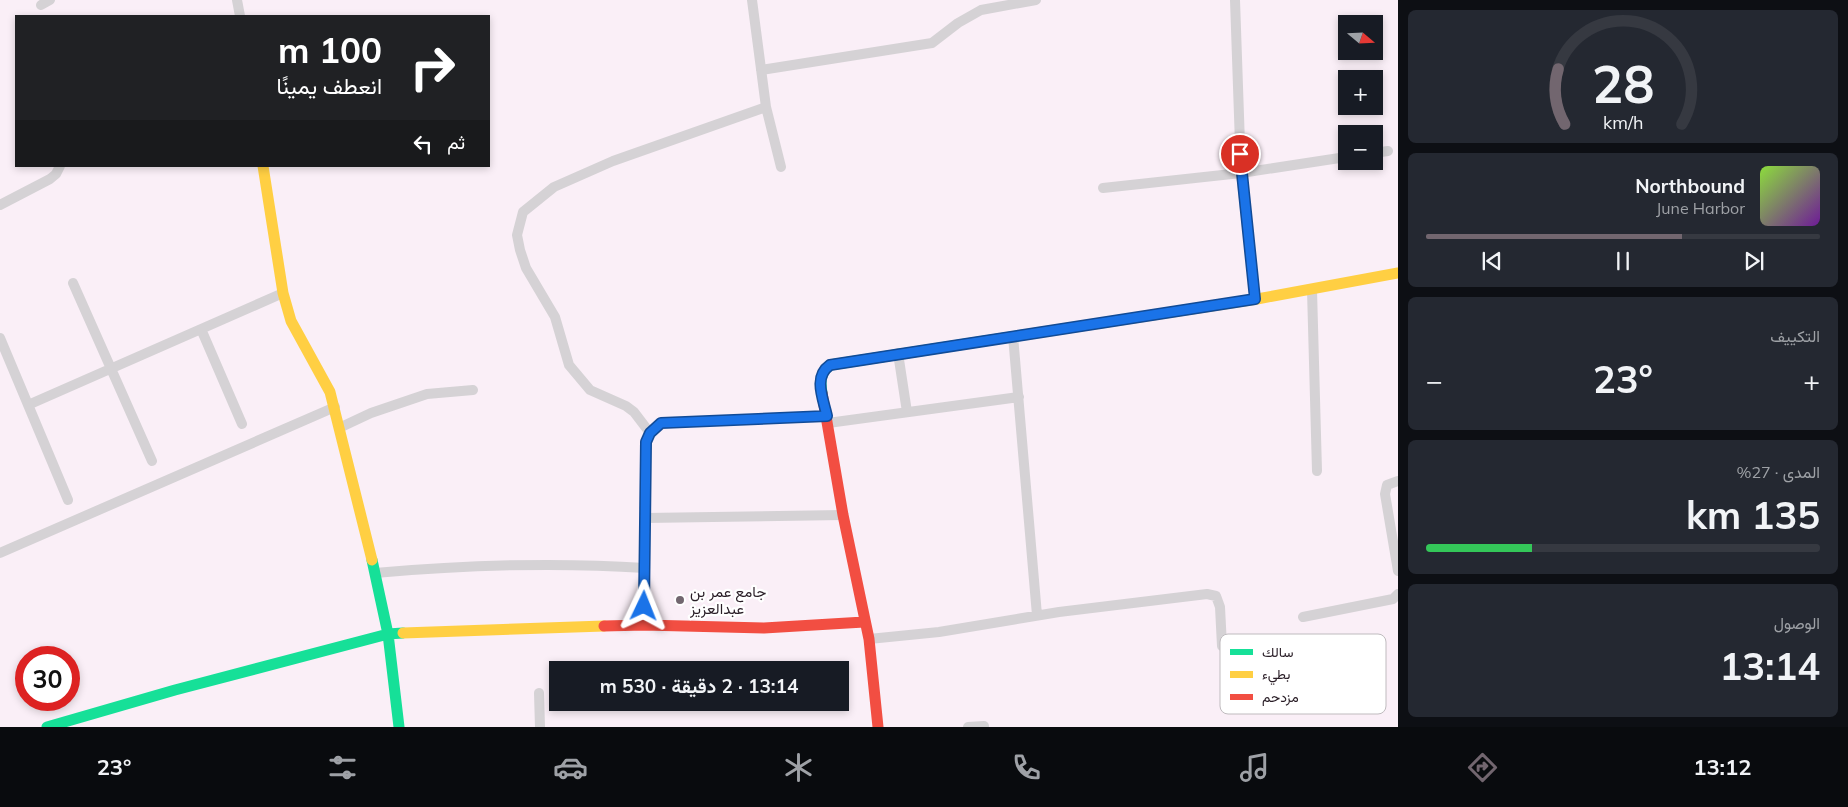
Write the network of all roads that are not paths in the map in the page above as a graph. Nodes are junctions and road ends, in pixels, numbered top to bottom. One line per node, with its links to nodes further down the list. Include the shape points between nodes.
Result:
1 (237, 0): 5 (street)
2 (752, 0): 6 (street)
3 (1036, 0): 6 (street, via 981,10 932,44)
4 (1235, 0): 14 (street)
5 (240, 15)
6 (761, 70): 7 (street)
7 (766, 106): 13 (street); 35 (street, via 613,161 554,187 523,212 518,225 520,250 526,268 555,317 569,365 590,390 634,412)
8 (1388, 151): 9 (street)
9 (1383, 152)
10 (1338, 158): 14 (street)
11 (60, 167): 16 (street, via 50,179)
12 (263, 167): 20 (street)
13 (781, 168)
14 (1241, 173): 15 (street); 21 (street)
15 (1103, 188)
16 (0, 205)
17 (1398, 273): 19 (street)
18 (72, 283): 26 (street)
19 (1312, 290): 21 (street); 37 (street)
20 (283, 293): 22 (street); 30 (street, via 291,321 324,378)
21 (1255, 299): 23 (street)
22 (201, 329): 26 (street); 33 (street)
23 (1013, 336): 25 (street); 28 (street)
24 (0, 338): 29 (street)
25 (898, 353): 31 (street); 32 (street, via 830,365 824,370 820,382)
26 (112, 368): 29 (street); 36 (street)
27 (473, 390): 34 (street, via 427,394 371,413)
28 (1019, 397): 31 (street); 47 (street)
29 (28, 405): 39 (street)
30 (335, 407): 34 (street); 42 (street)
31 (907, 412): 32 (street)
32 (828, 419): 35 (street, via 661,423); 40 (street)
33 (242, 424)
34 (340, 428): 45 (street)
35 (650, 433): 41 (street, via 646,442 644,470)
36 (152, 461)
37 (1317, 471)
38 (1398, 481): 44 (street, via 1385,489)
39 (68, 500)
40 (843, 515): 41 (street); 49 (street)
41 (645, 518): 43 (street)
42 (0, 553)
43 (646, 568): 45 (street, via 588,564 524,565 440,567); 50 (street)
44 (1398, 571)
45 (375, 573): 51 (street)
46 (1398, 594): 48 (street, via 1392,599)
47 (1037, 615): 52 (street, via 1207,594 1216,596 1220,607); 53 (street, via 939,632)
48 (1303, 618)
49 (864, 622): 50 (street, via 764,628); 53 (street)
50 (644, 625): 51 (street)
51 (388, 634): 56 (street); 57 (street)
52 (1221, 634)
53 (869, 639): 59 (street)
54 (539, 693): 58 (street)
55 (984, 726): 60 (street)
56 (47, 727)
57 (398, 727)
58 (540, 727)
59 (878, 727)
60 (968, 727)

